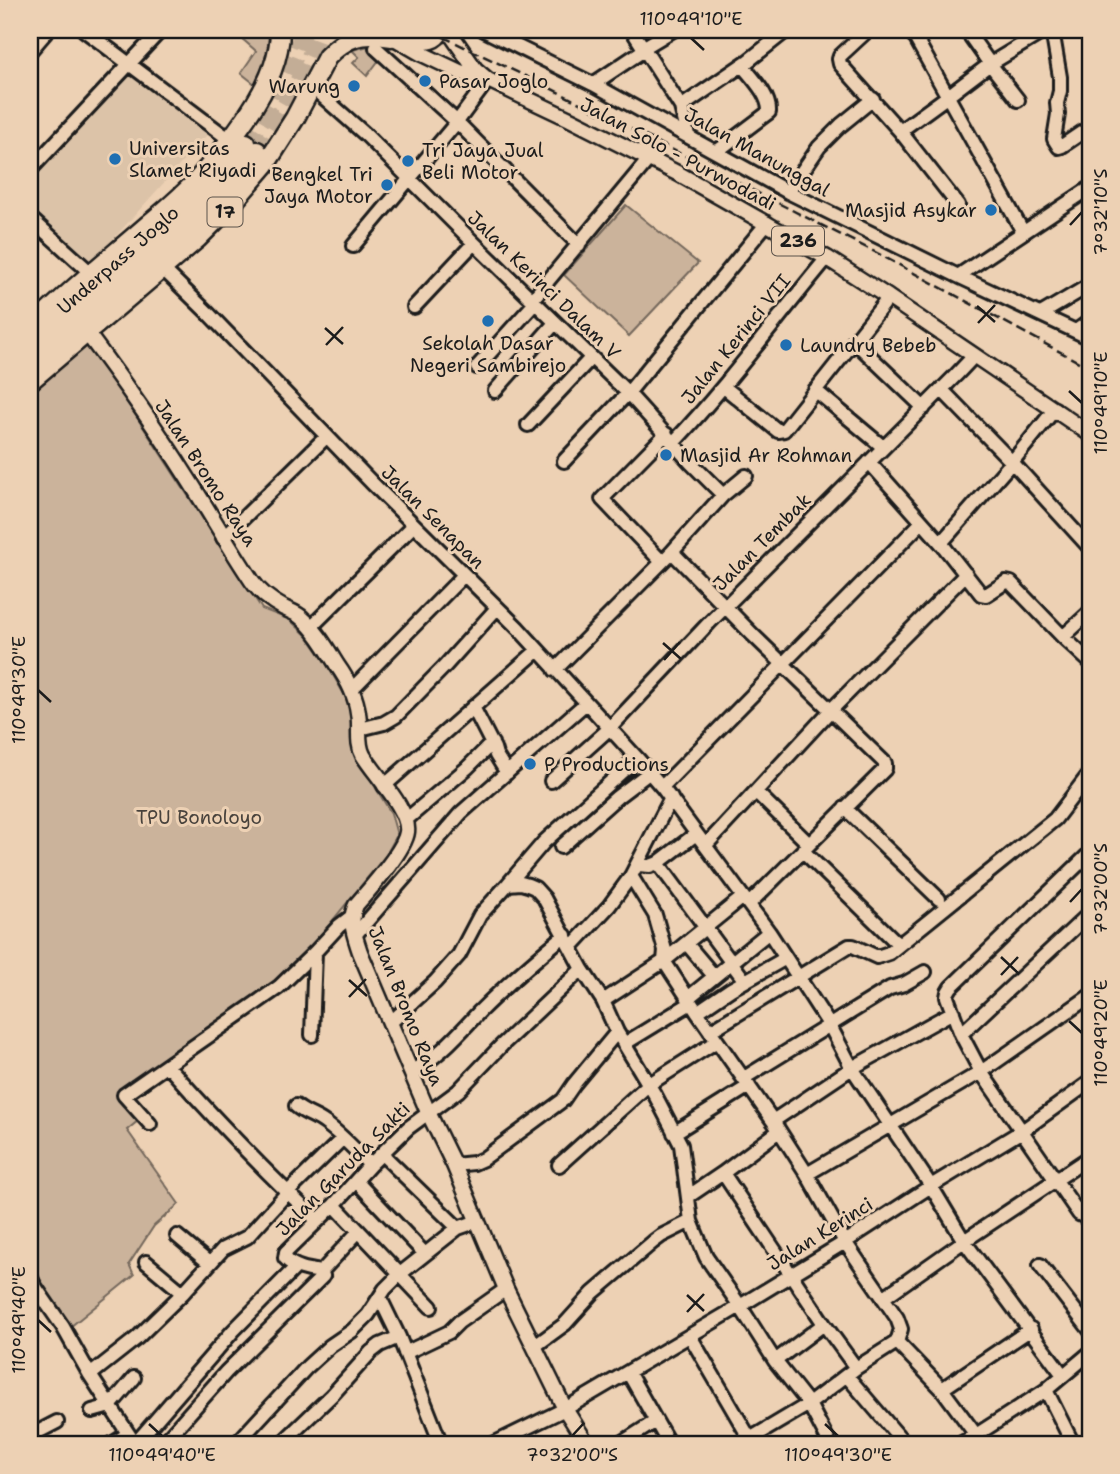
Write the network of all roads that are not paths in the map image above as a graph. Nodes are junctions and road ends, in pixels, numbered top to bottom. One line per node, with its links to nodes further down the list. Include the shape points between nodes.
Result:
1 (48, 30): 19 (street)
2 (84, 30): 20 (street)
3 (161, 30): 20 (street)
4 (280, 30): 34 (highway, 17, via 278,51 254,107)
5 (443, 30): 16 (main road, via 434,41)
6 (448, 30): 23 (main road, Jalan Solo - Purwodadi / 236)
7 (485, 30): 24 (street, Jalan Manunggal)
8 (632, 30): 18 (street)
9 (673, 30): 18 (street)
10 (787, 30): 22 (street)
11 (868, 30): 27 (street, via 839,59)
12 (911, 30): 26 (street)
13 (966, 30): 21 (street)
14 (1046, 30): 21 (street)
15 (1052, 30): 31 (street, via 1060,77 1055,142 1062,146)
16 (392, 36): 23 (main road, Jalan Solo - Purwodadi / 236, via 460,72); 25 (highway, 17, via 365,34 342,43 327,57)
17 (376, 48): 30 (street)
18 (643, 49): 24 (street); 29 (street)
19 (30, 51)
20 (129, 63): 34 (street); 37 (street)
21 (990, 64): 26 (street); 28 (street)
22 (742, 65): 29 (street); 35 (street, via 767,99 769,112)
23 (488, 80): 30 (street); 36 (main road, Jalan Solo - Purwodadi / 236)
24 (593, 84): 33 (street, Jalan Manunggal)
25 (312, 86): 38 (street, Jalan Kerinci Dalam V); 49 (highway, 17, via 265,165 229,207)
26 (948, 96): 32 (street); 44 (street)
27 (873, 99): 32 (street); 40 (street, via 819,147)
28 (1018, 100)
29 (681, 107): 33 (street)
30 (457, 122): 38 (street); 46 (street)
31 (1090, 127)
32 (900, 131): 41 (street)
33 (688, 135): 35 (street, Jalan Manunggal)
34 (245, 145): 50 (highway, 17, via 199,178); 64 (highway, Underpass Joglo, via 215,183 166,230); 67 (highway, Underpass Joglo, via 222,194)
35 (716, 152): 40 (street, Jalan Manunggal)
36 (649, 159): 43 (main road, Jalan Solo - Purwodadi / 236); 46 (street)
37 (30, 170)
38 (410, 180): 45 (street, Jalan Kerinci Dalam V); 47 (street)
39 (1090, 188): 44 (street)
40 (788, 192): 51 (street, Jalan Manunggal)
41 (958, 205)
42 (32, 223): 50 (street)
43 (767, 223): 48 (main road, Jalan Solo - Purwodadi / 236); 74 (street)
44 (1023, 232): 51 (street)
45 (474, 243): 54 (street, Jalan Kerinci Dalam V); 55 (street)
46 (579, 244): 54 (street)
47 (353, 246)
48 (827, 258): 53 (main road, Jalan Solo - Purwodadi / 236); 70 (street, Jalan Kerinci VII)
49 (163, 268): 61 (highway, 17); 79 (street, Jalan Senapan)
50 (92, 274): 59 (highway, 17)
51 (958, 276): 56 (street, Jalan Manunggal)
52 (1090, 285): 56 (street)
53 (888, 297): 63 (street); 65 (main road, Jalan Solo - Purwodadi / 236)
54 (533, 301): 58 (street, Jalan Kerinci Dalam V); 68 (street)
55 (414, 307)
56 (1041, 314): 60 (street, Jalan Manunggal)
57 (1090, 321): 60 (street)
58 (555, 323): 66 (street, Jalan Kerinci Dalam V); 73 (street)
59 (30, 330)
60 (1076, 331): 62 (street, Jalan Manunggal)
61 (87, 333): 69 (highway, 17); 89 (main road, Jalan Bromo Raya, via 187,477)
62 (1090, 338)
63 (853, 341): 71 (street); 75 (street)
64 (30, 346)
65 (974, 356): 72 (street, Jalan Tembak); 76 (main road, Jalan Solo - Purwodadi / 236)
66 (591, 358): 74 (street, Jalan Kerinci Dalam V); 77 (street)
67 (30, 366)
68 (477, 367)
69 (30, 381)
70 (724, 387): 71 (street, via 779,431); 80 (street, Jalan Kerinci VII)
71 (814, 390): 81 (street)
72 (942, 390): 75 (street, Jalan Tembak); 84 (street)
73 (495, 391)
74 (628, 393): 80 (street, Jalan Kerinci Dalam V); 82 (street)
75 (924, 408): 81 (street, Jalan Tembak)
76 (1055, 409): 78 (main road, Jalan Solo - Purwodadi / 236); 84 (street)
77 (528, 425)
78 (1090, 434)
79 (326, 436): 88 (street, Jalan Senapan); 89 (street)
80 (670, 438): 86 (street, Jalan Kerinci Dalam V); 93 (street, Jalan Kerinci VII, via 602,499)
81 (883, 447): 83 (street, Jalan Tembak)
82 (564, 461)
83 (869, 462): 87 (street); 96 (street, Jalan Tembak)
84 (1012, 462): 90 (street); 91 (street)
85 (746, 476): 86 (street)
86 (723, 495): 92 (street)
87 (922, 522): 90 (street); 103 (street)
88 (414, 524): 95 (street, Jalan Senapan); 99 (street)
89 (223, 538): 99 (main road, Jalan Bromo Raya, via 263,594)
90 (941, 543): 94 (street)
91 (1090, 548)
92 (672, 552): 93 (street); 96 (street)
93 (662, 562): 104 (street)
94 (966, 574): 100 (street, via 984,596 1011,583); 108 (street)
95 (464, 575): 97 (street, Jalan Senapan); 105 (street)
96 (726, 607): 103 (street); 109 (street, Jalan Tembak)
97 (497, 608): 101 (street, Jalan Senapan); 110 (street, via 396,716)
98 (1090, 612): 100 (street)
99 (311, 626): 105 (main road, Jalan Bromo Raya)
100 (1063, 637): 102 (street)
101 (538, 650): 104 (street, Jalan Senapan); 107 (street)
102 (1090, 662)
103 (783, 663): 108 (street); 118 (street)
104 (555, 670): 106 (street, Jalan Senapan)
105 (351, 690): 110 (main road, Jalan Bromo Raya)
106 (586, 703): 109 (street, Jalan Senapan); 114 (street)
107 (473, 707): 111 (street); 117 (street)
108 (831, 710): 119 (street); 121 (street, via 885,763 885,769)
109 (610, 728): 112 (street, Jalan Senapan); 116 (street, Jalan Tembak)
110 (360, 729): 117 (main road, Jalan Bromo Raya, via 359,746)
111 (492, 743): 114 (street); 122 (street)
112 (637, 758): 113 (street, Jalan Senapan); 130 (street, via 544,842)
113 (650, 772): 118 (street, Jalan Senapan); 125 (street)
114 (507, 773): 137 (street, via 461,813)
115 (1090, 774): 148 (street, via 1055,819 889,953 877,957 849,946)
116 (551, 781)
117 (384, 786): 122 (main road, Jalan Bromo Raya)
118 (662, 787): 120 (street, Jalan Senapan)
119 (756, 792): 124 (street); 126 (street)
120 (671, 798): 123 (street, Jalan Senapan); 129 (street)
121 (845, 808): 126 (street); 131 (street)
122 (407, 819): 134 (main road, Jalan Bromo Raya, via 401,849)
123 (696, 834): 124 (street, Jalan Senapan); 128 (street)
124 (706, 845): 132 (street, Jalan Senapan)
125 (561, 847)
126 (806, 848): 132 (street); 138 (street)
127 (1090, 853): 153 (street, via 951,987 947,997)
128 (658, 863): 129 (street); 135 (street)
129 (635, 871): 139 (street, via 609,906); 143 (street, via 655,915)
130 (508, 884): 139 (street, via 521,883 541,892); 154 (street, via 480,915 459,956)
131 (939, 899)
132 (746, 900): 135 (street); 136 (street, Jalan Senapan)
133 (1090, 913): 157 (street)
134 (352, 916): 137 (main road, Jalan Bromo Raya); 141 (street)
135 (705, 929): 140 (street); 144 (street)
136 (769, 932): 142 (street, Jalan Senapan); 144 (street)
137 (355, 935): 154 (main road, Jalan Bromo Raya)
138 (894, 939)
139 (568, 941): 145 (street); 163 (street, via 508,985 444,1047)
140 (687, 944): 143 (street); 147 (street)
141 (315, 953): 158 (street); 161 (street, via 279,987)
142 (786, 958): 148 (street, Jalan Senapan); 149 (street)
143 (664, 961): 151 (street); 152 (street)
144 (731, 963): 147 (street); 149 (street)
145 (582, 969): 151 (street); 169 (street, Jalan Garuda Sakti, via 458,1091)
146 (925, 972): 155 (street)
147 (715, 976): 152 (street)
148 (799, 978): 155 (street, Jalan Senapan); 159 (street)
149 (745, 981): 152 (street)
150 (1090, 996): 164 (street)
151 (603, 1001): 156 (street)
152 (692, 1004): 159 (street); 160 (street)
153 (953, 1012): 157 (street); 162 (street)
154 (390, 1023): 163 (main road, Jalan Bromo Raya)
155 (830, 1026): 162 (street, Jalan Senapan); 165 (street)
156 (617, 1032): 160 (street); 179 (street, via 556,1106 483,1159)
157 (961, 1034): 164 (street)
158 (312, 1035)
159 (714, 1036): 165 (street); 167 (street)
160 (624, 1044): 167 (street)
161 (167, 1065): 170 (street, via 124,1095); 186 (street)
162 (852, 1068): 171 (street); 172 (street, Jalan Senapan)
163 (410, 1071): 169 (main road, Jalan Bromo Raya)
164 (981, 1072): 172 (street); 173 (street)
165 (746, 1082): 171 (street); 174 (street)
166 (1090, 1082): 173 (street, Jalan Kerinci)
167 (648, 1085): 174 (street); 180 (street)
168 (296, 1106): 175 (street)
169 (428, 1112): 176 (street, Jalan Garuda Sakti); 179 (main road, Jalan Bromo Raya)
170 (150, 1124)
171 (776, 1126): 181 (street); 182 (street)
172 (890, 1126): 182 (street); 185 (street, Jalan Senapan)
173 (1022, 1131): 184 (street); 185 (street, Jalan Kerinci)
174 (674, 1133): 187 (street, via 681,1145)
175 (343, 1138): 178 (street); 186 (street)
176 (382, 1154): 178 (street, Jalan Garuda Sakti); 193 (street)
177 (1090, 1157): 184 (street)
178 (370, 1165): 183 (street, Jalan Garuda Sakti)
179 (454, 1165): 191 (main road, Jalan Bromo Raya)
180 (559, 1165)
181 (723, 1173): 187 (street); 204 (street)
182 (807, 1174): 197 (street)
183 (356, 1181): 188 (street, Jalan Garuda Sakti); 198 (street)
184 (1056, 1182): 189 (street, via 1079,1214); 196 (street)
185 (931, 1186): 196 (street, Jalan Senapan); 197 (street, Jalan Kerinci)
186 (287, 1193): 190 (street); 200 (street, via 247,1237 223,1249)
187 (689, 1196): 192 (street)
188 (334, 1205): 190 (street, Jalan Garuda Sakti); 194 (street)
189 (1090, 1219)
190 (318, 1221): 202 (street, Jalan Garuda Sakti, via 285,1254)
191 (478, 1221): 193 (street); 207 (main road, Jalan Bromo Raya)
192 (691, 1221): 211 (street, via 706,1257); 219 (street, via 653,1242)
193 (458, 1227): 198 (street)
194 (359, 1231): 203 (street); 205 (street)
195 (177, 1236): 200 (street)
196 (964, 1241): 210 (street); 214 (street, Jalan Senapan)
197 (845, 1242): 204 (street, Jalan Kerinci); 210 (street)
198 (425, 1254): 205 (street)
199 (146, 1262): 208 (street)
200 (209, 1264): 208 (street)
201 (1040, 1265): 215 (street)
202 (296, 1267): 203 (street, Jalan Garuda Sakti); 238 (street)
203 (320, 1272): 241 (street, via 323,1276 226,1372)
204 (792, 1274): 211 (street, Jalan Kerinci); 213 (street)
205 (400, 1275): 209 (street); 212 (street)
206 (31, 1283): 225 (street)
207 (506, 1289): 219 (main road, Jalan Bromo Raya); 220 (street, via 449,1332)
208 (183, 1293): 225 (street)
209 (380, 1298): 217 (street); 242 (street, via 352,1331 307,1367)
210 (884, 1298): 218 (street, via 901,1329)
211 (740, 1306): 216 (street, Jalan Kerinci); 222 (street)
212 (431, 1307)
213 (824, 1324): 222 (street); 224 (street)
214 (1031, 1329): 226 (street, Jalan Senapan); 228 (street)
215 (1090, 1330)
216 (690, 1336): 223 (street, Jalan Kerinci); 239 (street)
217 (399, 1337): 220 (street); 243 (street, via 371,1352)
218 (897, 1342): 224 (street); 228 (street)
219 (535, 1346): 232 (main road, Jalan Bromo Raya)
220 (405, 1353): 244 (street)
221 (1090, 1353): 226 (street)
222 (775, 1361): 230 (street)
223 (628, 1372): 232 (street, Jalan Kerinci); 234 (street)
224 (851, 1372): 230 (street); 250 (street)
225 (90, 1375): 231 (street)
226 (1063, 1375): 229 (street)
227 (134, 1378): 231 (street)
228 (942, 1389): 236 (street)
229 (1046, 1390): 236 (street); 252 (street)
230 (809, 1404): 239 (street); 249 (street)
231 (110, 1406): 233 (street); 238 (street)
232 (565, 1409): 245 (street, Jalan Kerinci); 246 (main road, Jalan Bromo Raya)
233 (92, 1411)
234 (656, 1421): 247 (street); 248 (street)
235 (57, 1422): 237 (street)
236 (976, 1435): 251 (street)
237 (30, 1436)
238 (133, 1441): 240 (street)
239 (751, 1442)
240 (112, 1444)
241 (162, 1444)
242 (236, 1444)
243 (281, 1444)
244 (441, 1444)
245 (493, 1444)
246 (587, 1444)
247 (620, 1444)
248 (669, 1444)
249 (830, 1444)
250 (905, 1444)
251 (960, 1444)
252 (1073, 1444)

